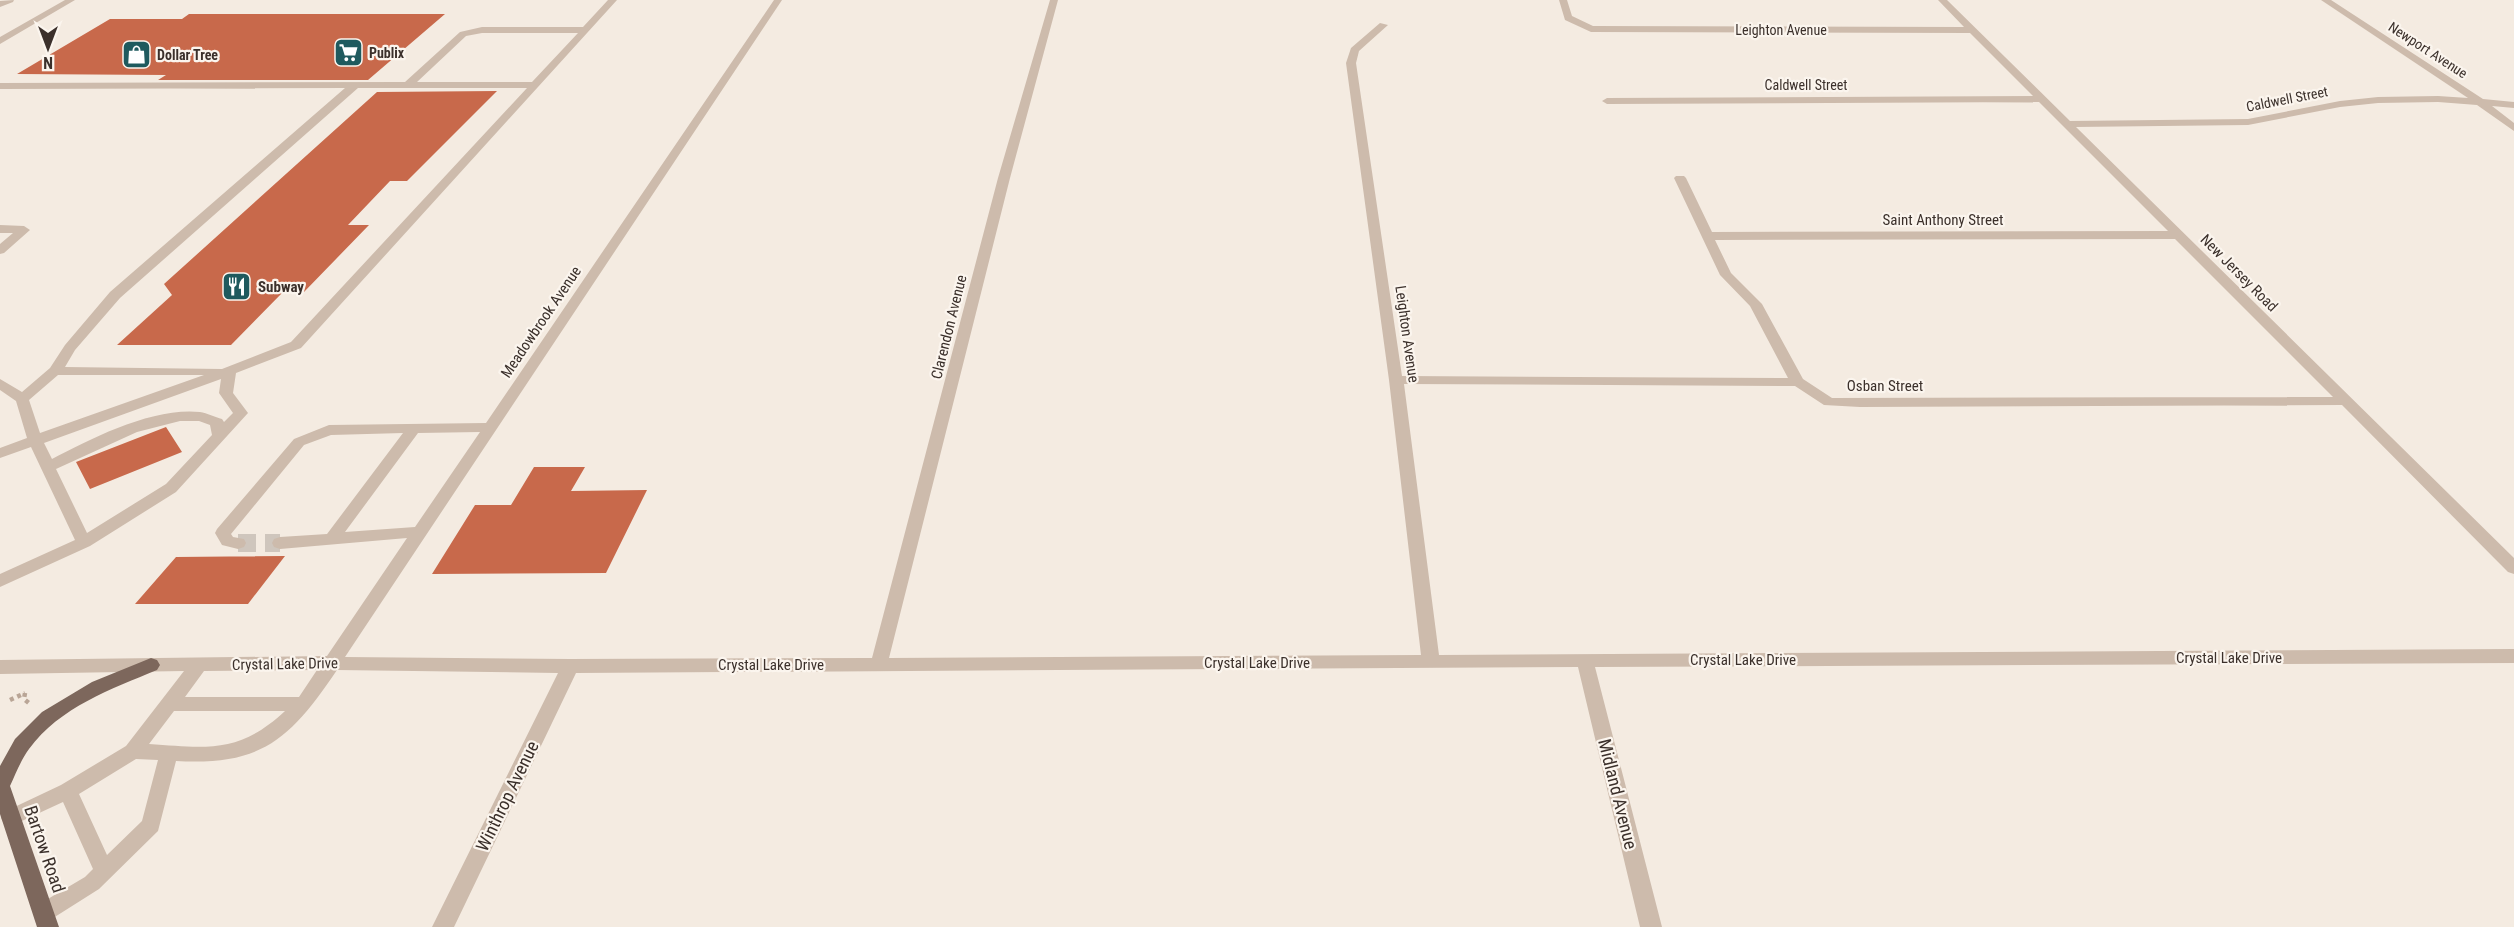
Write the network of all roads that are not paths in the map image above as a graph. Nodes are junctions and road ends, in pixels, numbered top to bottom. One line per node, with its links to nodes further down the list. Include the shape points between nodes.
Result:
1 (10, 0): 9 (street)
2 (71, 0): 13 (street)
3 (614, 0): 11 (street)
4 (778, 0): 38 (street, Meadowbrook Avenue)
5 (1054, 0): 55 (street, Clarendon Avenue)
6 (1563, 0): 12 (street, Leighton Avenue, via 1568,18 1591,29)
7 (1942, 0): 12 (street, New Jersey Road)
8 (2325, 0): 20 (street, Newport Avenue)
9 (0, 4)
10 (1383, 25): 33 (street, Leighton Avenue, via 1354,50 1351,63)
11 (586, 30): 15 (street, via 482,30 463,34); 16 (street)
12 (1972, 30): 18 (street, New Jersey Road)
13 (0, 41)
14 (355, 85): 15 (street); 17 (street); 31 (street, via 115,295)
15 (408, 85): 16 (street)
16 (536, 85): 32 (street, via 296,345)
17 (0, 86)
18 (2042, 99): 19 (street, Caldwell Street); 22 (street, New Jersey Road)
19 (1607, 101)
20 (2481, 101): 21 (street, Caldwell Street); 22 (street, Caldwell Street, via 2378,100 2248,122); 23 (street, Newport Avenue)
21 (2514, 105)
22 (2066, 124): 27 (street, New Jersey Road)
23 (2514, 128)
24 (1680, 178): 28 (street)
25 (0, 229): 26 (street)
26 (24, 230): 29 (street); 30 (street)
27 (2178, 235): 28 (street, Saint Anthony Street); 37 (street, New Jersey Road)
28 (1709, 236): 34 (street, via 1726,275 1756,304)
29 (0, 237)
30 (0, 250)
31 (55, 371): 32 (street); 36 (street)
32 (230, 371): 40 (street, via 226,393 241,412); 41 (street)
33 (1396, 380): 34 (street); 53 (street, Leighton Avenue)
34 (1798, 382): 37 (street, Osban Street, via 1829,402)
35 (0, 383): 36 (street)
36 (22, 399): 41 (street)
37 (2344, 401): 49 (street, New Jersey Road)
38 (490, 427): 39 (street); 44 (street, Meadowbrook Avenue)
39 (414, 428): 45 (street); 47 (street, via 329,430 299,442 223,532 228,541)
40 (220, 436): 43 (street, via 217,422 209,417 168,417 84,448); 46 (street, via 171,488)
41 (35, 440): 42 (street); 43 (street)
42 (0, 453)
43 (48, 467): 46 (street)
44 (420, 532): 45 (street); 54 (street, Meadowbrook Avenue)
45 (332, 538): 48 (street)
46 (84, 542): 50 (street)
47 (238, 543)
48 (280, 543)
49 (2514, 568)
50 (0, 581)
51 (2514, 656): 52 (street, Crystal Lake Drive)
52 (1585, 661): 53 (street, Crystal Lake Drive); 70 (street, Midland Avenue)
53 (1431, 662): 55 (street, Crystal Lake Drive)
54 (332, 663): 57 (street, Crystal Lake Drive); 58 (street, Crystal Lake Drive); 61 (street, Meadowbrook Avenue)
55 (879, 664): 58 (street, Crystal Lake Drive)
56 (151, 665): 57 (street, Crystal Lake Drive); 59 (street, Crystal Lake Drive); 64 (main road, via 68,703 44,721 22,744)
57 (199, 665): 60 (street)
58 (570, 666): 69 (street, Winthrop Avenue)
59 (0, 667)
60 (169, 704): 61 (street); 62 (street)
61 (304, 704): 63 (street, Meadowbrook Avenue, via 268,736 235,751)
62 (133, 751): 63 (street, Meadowbrook Avenue); 65 (street)
63 (169, 752): 67 (street, via 151,825)
64 (0, 785): 66 (main road, Bartow Road)
65 (68, 791): 66 (street); 67 (street)
66 (11, 818): 68 (main road, Bartow Road)
67 (104, 871): 68 (street)
68 (45, 920)
69 (444, 927)
70 (1651, 927)

